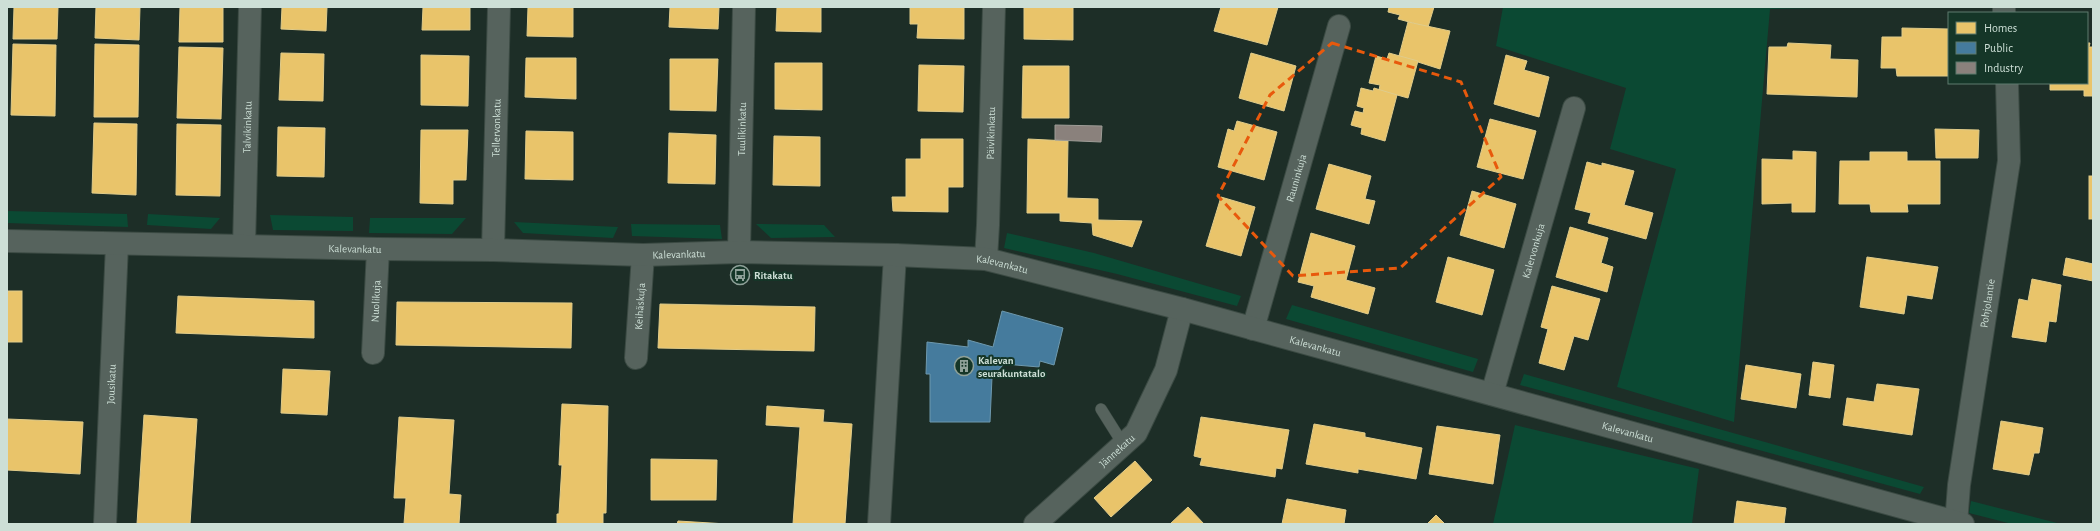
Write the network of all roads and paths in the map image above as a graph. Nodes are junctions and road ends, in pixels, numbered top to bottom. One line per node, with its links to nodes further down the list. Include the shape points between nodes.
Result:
1 (250, 7): 10 (street, Talvikinkatu)
2 (499, 7): 12 (street, Tellervonkatu)
3 (744, 7): 13 (street, Tuulikinkatu)
4 (994, 7): 16 (street, Päivikinkatu)
5 (1339, 26): 18 (street, Rauninkuja)
6 (2007, 84): 24 (street, Pohjolantie, via 2010,161 1959,485)
7 (1574, 108): 21 (street, Kalervonkuja)
8 (7, 241): 9 (street, Kalevankatu)
9 (117, 244): 10 (street, Kalevankatu); 25 (street, Jousikatu)
10 (244, 246): 11 (street, Kalevankatu)
11 (378, 249): 12 (street, Kalevankatu); 19 (street, Nuolikuja)
12 (493, 250): 14 (street, Kalevankatu)
13 (739, 252): 14 (street, Kalevankatu); 15 (street, Kalevankatu)
14 (643, 254): 20 (street, Keihäskuja)
15 (895, 254): 16 (street, Kalevankatu); 26 (street)
16 (986, 259): 17 (street, Kalevankatu)
17 (1182, 309): 18 (street, Kalevankatu); 23 (street, Jännekatu, via 1166,370 1136,434)
18 (1252, 329): 21 (street, Kalevankatu)
19 (373, 353)
20 (636, 358)
21 (1492, 394): 24 (street, Kalevankatu)
22 (1101, 408): 23 (lane)
23 (1123, 444): 27 (street, Jännekatu)
24 (1958, 523)
25 (105, 524)
26 (879, 524)
27 (1035, 524)

